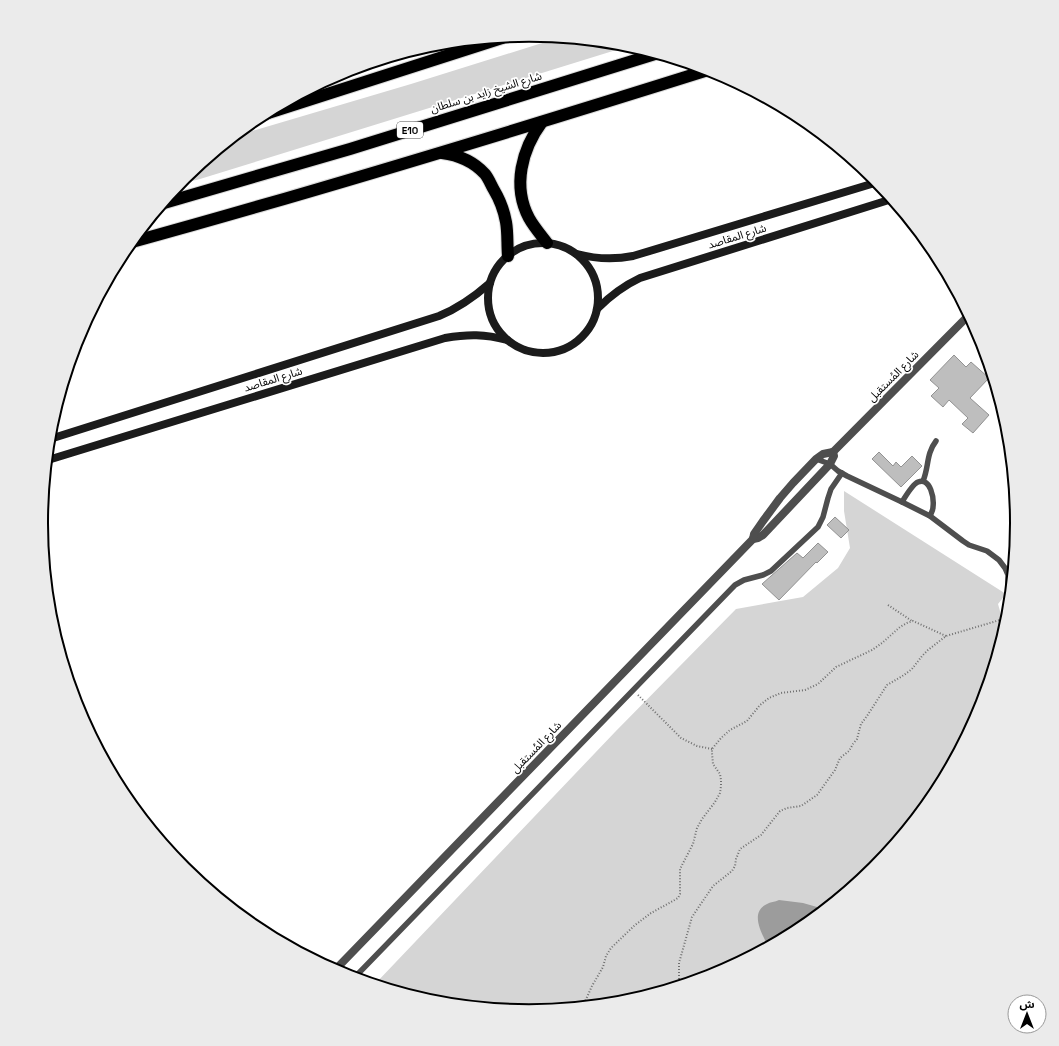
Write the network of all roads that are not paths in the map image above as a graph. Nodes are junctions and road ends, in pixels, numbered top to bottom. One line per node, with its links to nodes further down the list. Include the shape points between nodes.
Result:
1 (481, 45): 4 (highway)
2 (647, 56): 8 (highway, شارع الشيخ زايد بن سلطان / E10, via 350,149)
3 (698, 73): 5 (highway)
4 (288, 107)
5 (542, 122): 6 (highway); 11 (highway, via 530,139 523,159 521,187 527,212)
6 (439, 153): 10 (highway); 13 (highway, via 459,157 485,175 504,212)
7 (871, 184): 12 (street, شارع المقاصد, via 633,256 600,259)
8 (173, 200)
9 (886, 201): 15 (street, شارع المقاصد, via 640,278 620,289)
10 (141, 239)
11 (547, 243): 12 (street); 13 (street, via 530,245)
12 (577, 254): 15 (street, via 592,273 598,297)
13 (508, 256): 14 (street, via 494,272)
14 (490, 283): 17 (street, via 488,295 492,320); 18 (street, شارع المقاصد, via 466,302 439,316)
15 (597, 309): 17 (street, via 584,334 574,344 561,350 533,352)
16 (965, 319): 20 (street, شارع المُستقبل)
17 (507, 340): 21 (street, شارع المقاصد, via 477,335 445,338)
18 (57, 437)
19 (936, 441): 25 (lane, via 929,455)
20 (833, 452): 22 (street, شارع المُستقبل); 23 (street, شارع المُستقبل)
21 (53, 458)
22 (816, 459): 23 (lane); 28 (street, شارع المُستقبل, via 780,498)
23 (830, 464): 24 (lane); 28 (street, شارع المُستقبل, via 763,535)
24 (842, 473): 26 (lane); 31 (lane, via 831,489 821,522 814,531 771,571 744,580 735,586)
25 (923, 481): 26 (lane, via 915,484); 27 (lane, via 930,487 933,508)
26 (902, 502): 27 (lane)
27 (930, 516): 29 (lane, via 969,545 992,554)
28 (752, 539): 30 (street, شارع المُستقبل)
29 (1007, 573)
30 (341, 965)
31 (360, 973)

